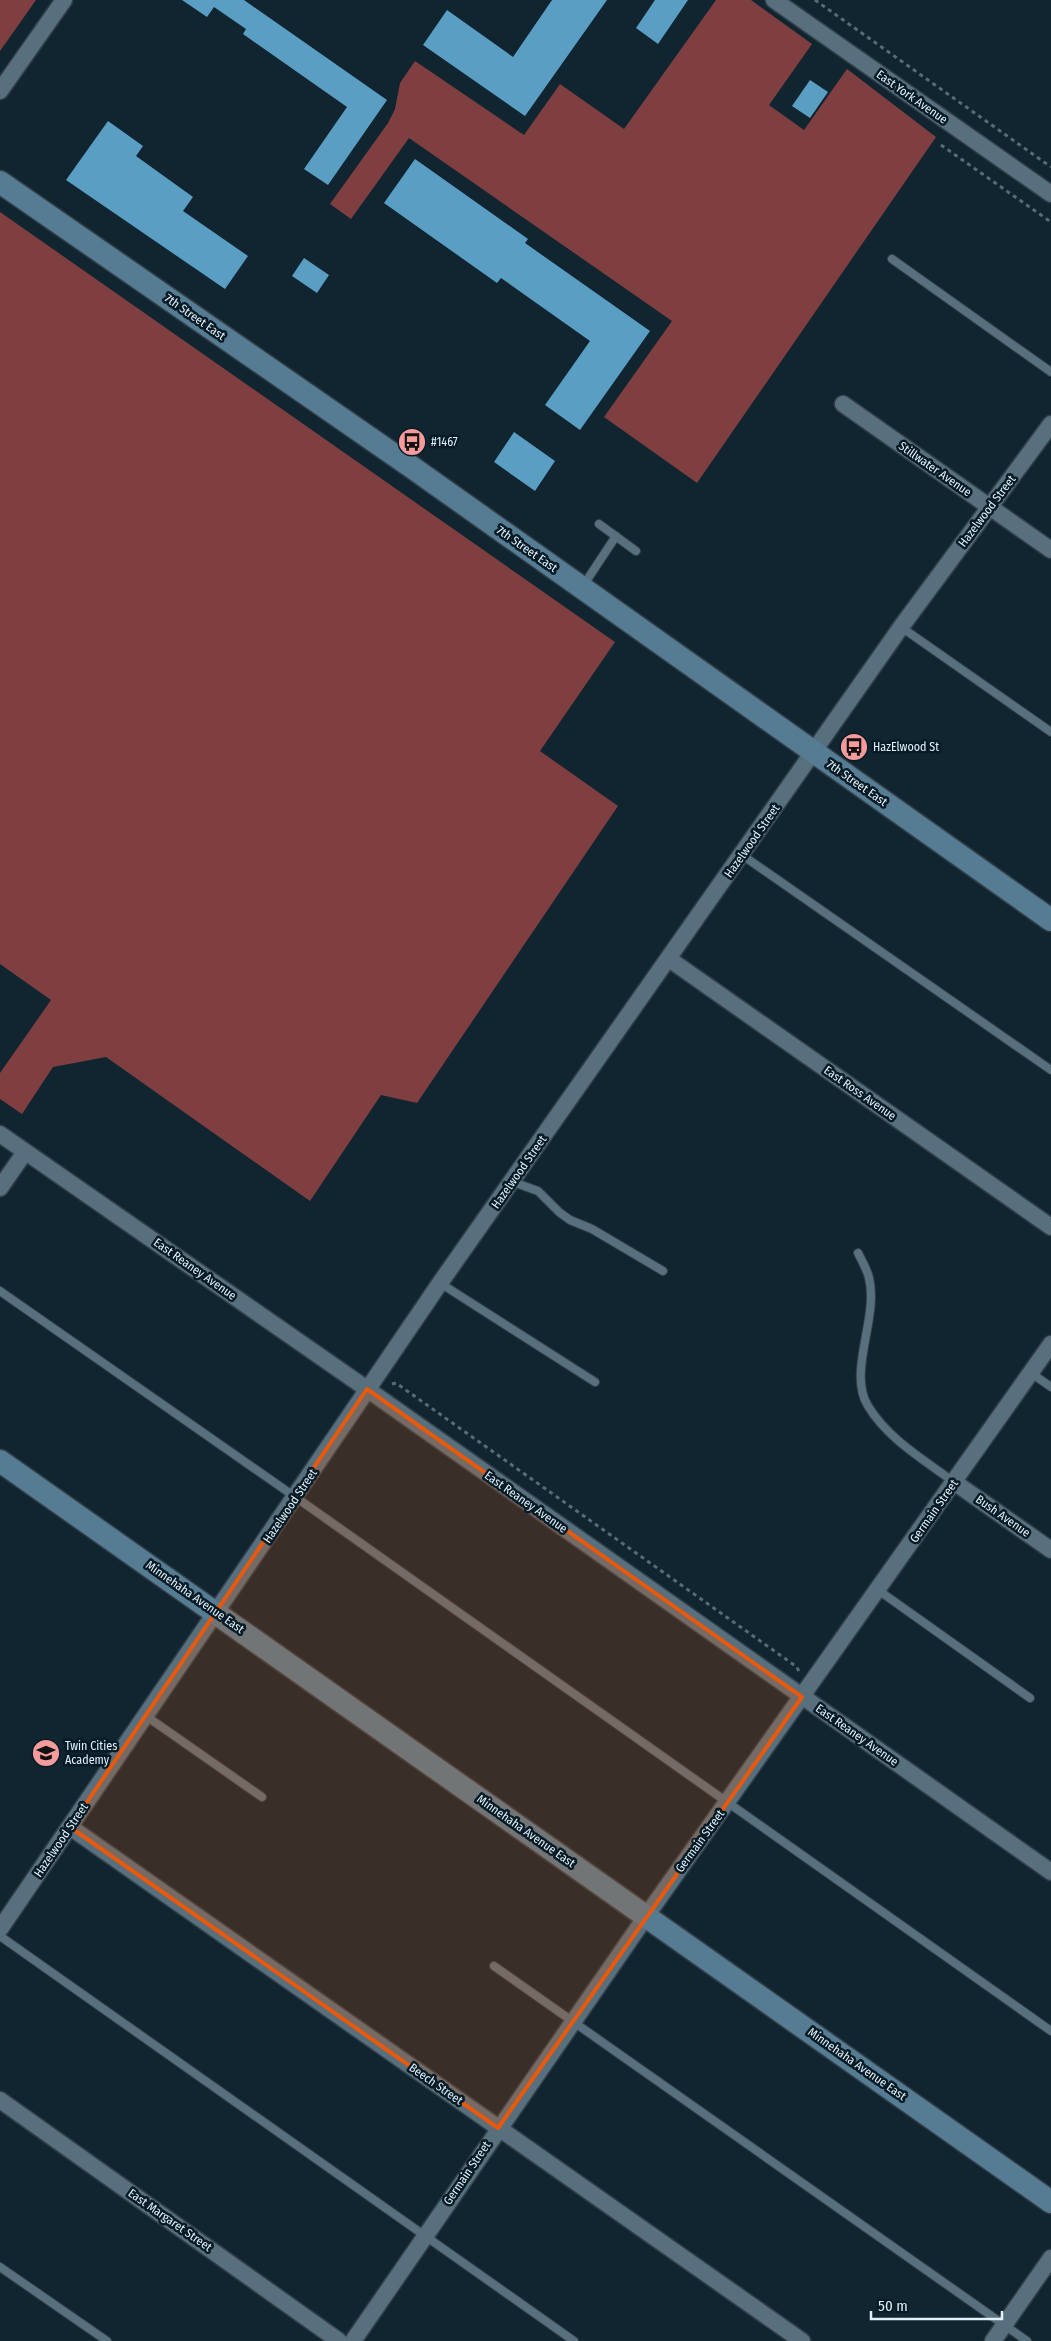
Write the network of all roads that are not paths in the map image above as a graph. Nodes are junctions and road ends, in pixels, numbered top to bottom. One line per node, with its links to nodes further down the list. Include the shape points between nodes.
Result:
1 (64, 0): 3 (street)
2 (774, 0): 5 (street, East York Avenue)
3 (0, 91)
4 (0, 182): 15 (street, 7th Street East)
5 (1051, 194)
6 (892, 259): 7 (lane)
7 (1051, 372)
8 (844, 404): 10 (street, Stillwater Avenue)
9 (1051, 424): 10 (street, Hazelwood Street)
10 (990, 507): 13 (street, Stillwater Avenue); 16 (street, Hazelwood Street)
11 (599, 524): 12 (lane)
12 (616, 536): 14 (lane); 15 (lane)
13 (1051, 550)
14 (636, 551)
15 (582, 588): 18 (street, 7th Street East)
16 (901, 626): 17 (lane); 18 (street, Hazelwood Street)
17 (1051, 732)
18 (814, 752): 19 (street, Hazelwood Street); 20 (street, 7th Street East)
19 (742, 855): 21 (street, Hazelwood Street); 22 (lane)
20 (1051, 920)
21 (669, 958): 25 (street, Hazelwood Street); 27 (street, East Ross Avenue)
22 (1051, 1070)
23 (0, 1134): 24 (street, East Reaney Avenue)
24 (25, 1152): 26 (street); 36 (street, East Reaney Avenue)
25 (513, 1182): 29 (lane, via 538,1191 570,1220 592,1229); 30 (street, Hazelwood Street)
26 (0, 1188)
27 (1051, 1227)
28 (858, 1253): 38 (lane, via 870,1278 871,1297 861,1372 867,1405 890,1434)
29 (663, 1271)
30 (440, 1283): 34 (lane); 36 (street, Hazelwood Street)
31 (0, 1291): 39 (lane)
32 (1051, 1344): 33 (street, Germain Street)
33 (1031, 1373): 35 (lane); 38 (street, Germain Street)
34 (595, 1382)
35 (1051, 1387)
36 (367, 1389): 39 (street, Hazelwood Street); 43 (street, East Reaney Avenue)
37 (0, 1461): 42 (street, Minnehaha Avenue East)
38 (954, 1482): 40 (street, Bush Avenue); 41 (street, Germain Street)
39 (296, 1497): 42 (street, Hazelwood Street); 47 (lane)
40 (1051, 1550)
41 (878, 1590): 43 (street, Germain Street); 44 (lane)
42 (217, 1612): 45 (street, Hazelwood Street); 50 (street, Minnehaha Avenue East)
43 (802, 1697): 47 (street, Germain Street); 49 (street, East Reaney Avenue)
44 (1030, 1698)
45 (146, 1716): 46 (lane); 48 (street, Hazelwood Street)
46 (262, 1797)
47 (729, 1802): 50 (street, Germain Street); 55 (lane)
48 (70, 1827): 51 (street, Hazelwood Street); 57 (street, Beech Street)
49 (1051, 1872)
50 (647, 1915): 54 (street, Germain Street); 58 (street, Minnehaha Avenue East)
51 (0, 1930)
52 (0, 1936): 59 (lane)
53 (494, 1966): 54 (lane)
54 (574, 2021): 57 (street, Germain Street); 62 (lane)
55 (1051, 2031)
56 (0, 2100): 64 (street, East Margaret Street)
57 (498, 2128): 59 (street, Germain Street); 67 (street, Beech Street)
58 (1051, 2202)
59 (425, 2234): 65 (street, Germain Street); 66 (lane)
60 (1051, 2258): 62 (street)
61 (0, 2267): 63 (lane)
62 (1005, 2325): 68 (street); 69 (lane)
63 (107, 2341)
64 (339, 2341)
65 (352, 2341)
66 (574, 2341)
67 (802, 2341)
68 (994, 2341)
69 (1027, 2341)

